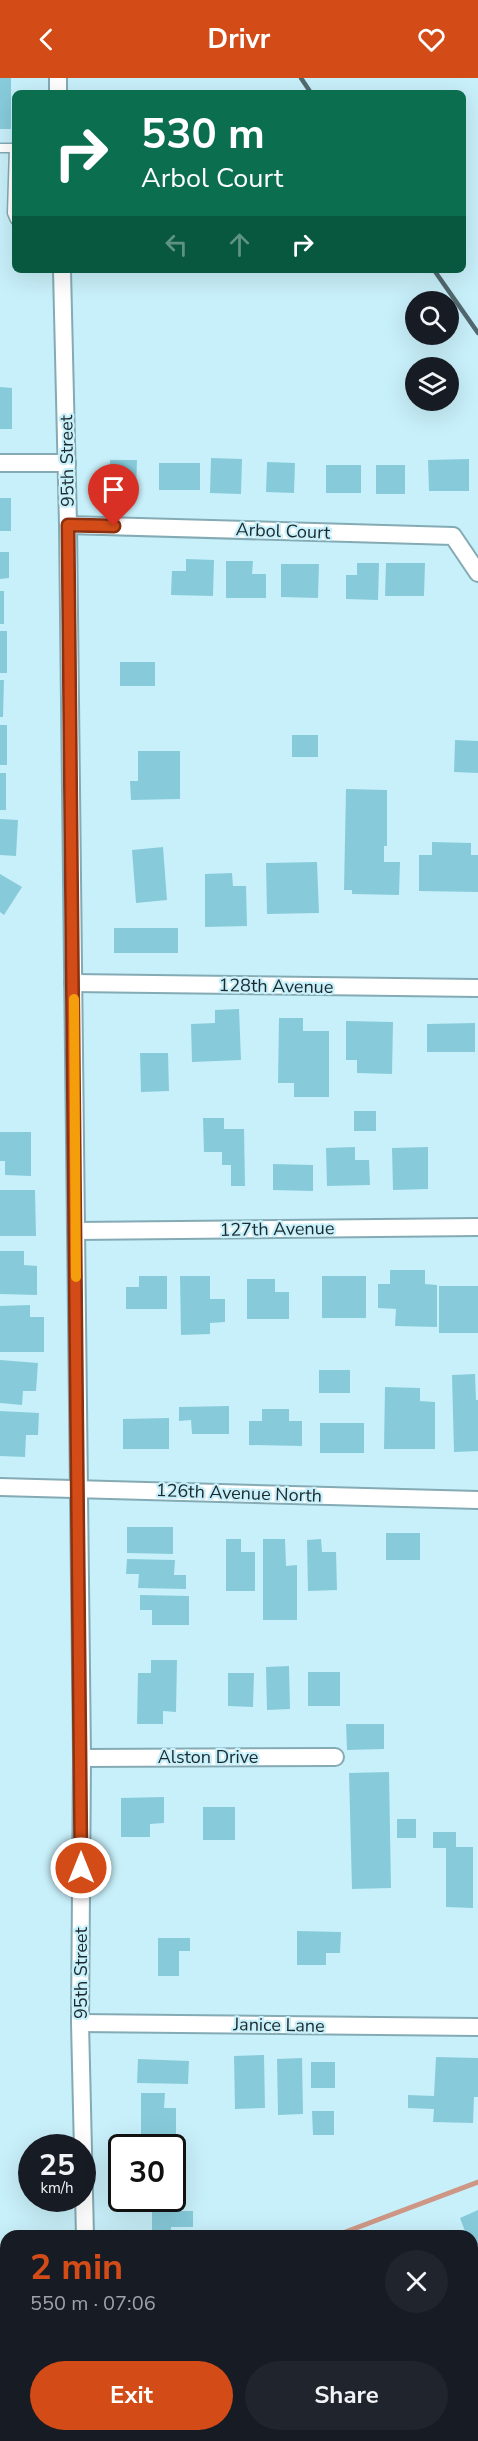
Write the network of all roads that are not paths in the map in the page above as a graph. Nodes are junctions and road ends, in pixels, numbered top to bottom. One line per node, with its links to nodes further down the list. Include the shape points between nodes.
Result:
1 (62, 273): 3 (street, 95th Street)
2 (0, 463): 3 (street)
3 (67, 464): 4 (street, 95th Street)
4 (68, 525): 5 (street, Arbol Court, via 453,536); 6 (street, 95th Street)
5 (478, 573)
6 (74, 983): 7 (street, 128th Avenue); 9 (street, 95th Street)
7 (478, 988)
8 (478, 1227): 9 (street, 127th Avenue)
9 (76, 1231): 11 (street, 95th Street)
10 (0, 1487): 11 (street, 126th Avenue North)
11 (79, 1488): 12 (street, 126th Avenue North); 14 (street, 95th Street)
12 (478, 1500)
13 (335, 1757): 14 (street, Alston Drive)
14 (82, 1758): 15 (street, 95th Street)
15 (80, 2023): 16 (street, Janice Lane); 17 (street, 95th Street)
16 (478, 2027)
17 (85, 2230)

